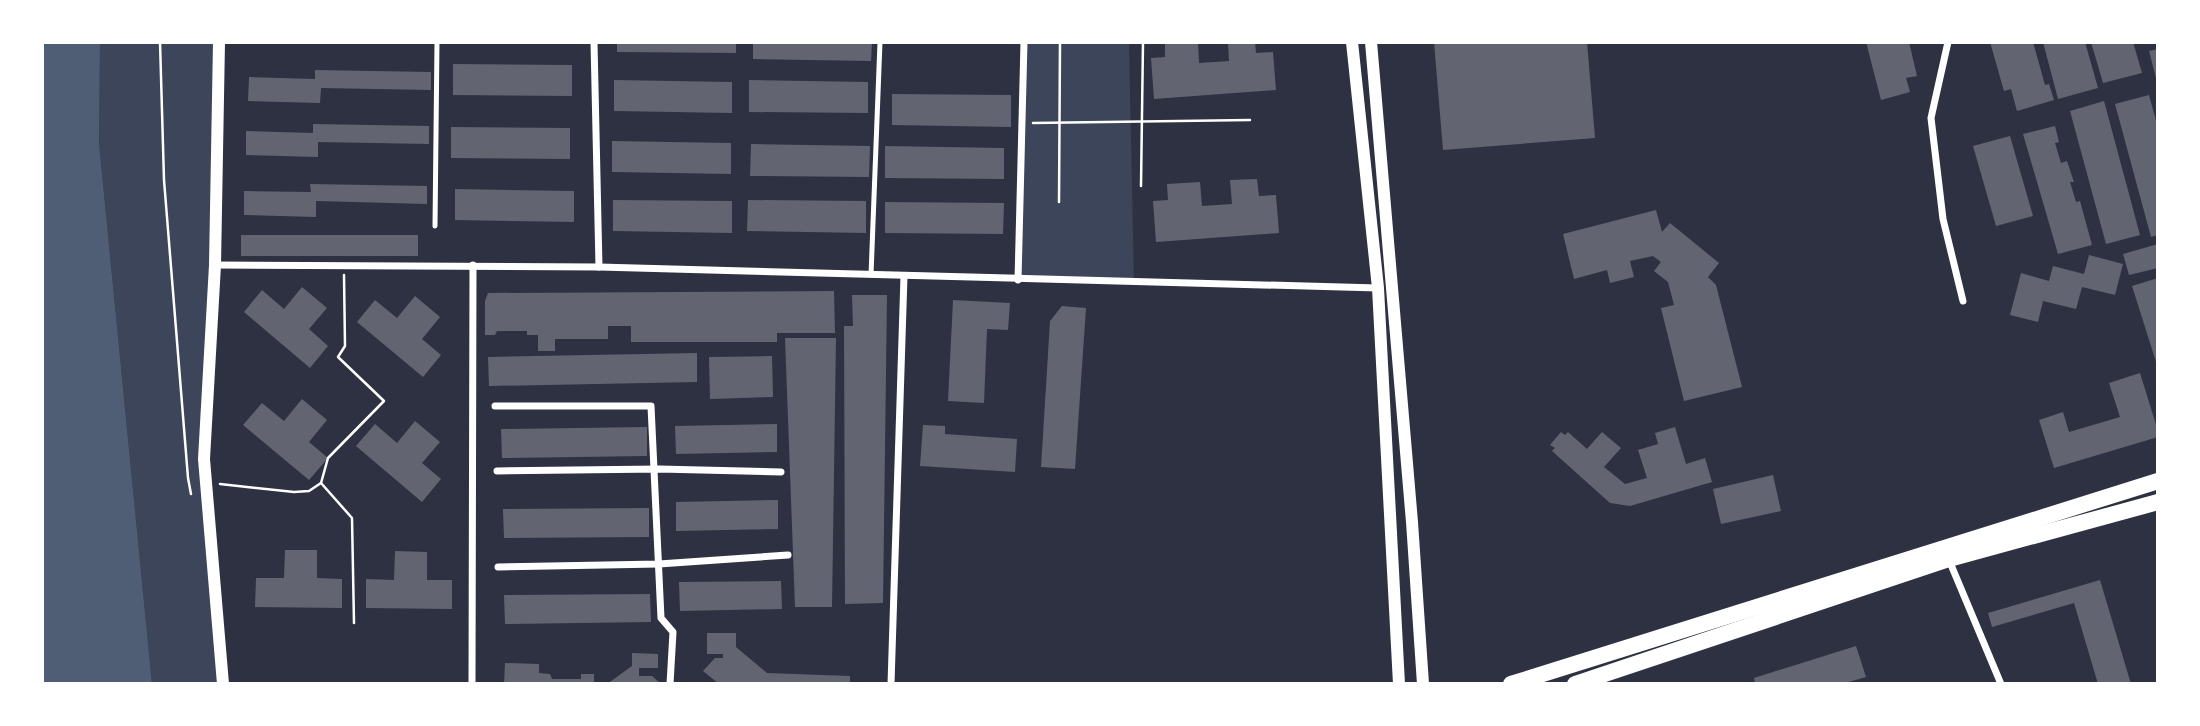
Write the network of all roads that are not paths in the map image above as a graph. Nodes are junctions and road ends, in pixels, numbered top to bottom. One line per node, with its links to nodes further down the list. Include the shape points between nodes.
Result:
1 (219, 42): 10 (street)
2 (437, 42): 9 (lane)
3 (594, 42): 12 (street)
4 (880, 42): 13 (lane)
5 (1024, 42): 15 (street)
6 (1352, 42): 16 (street)
7 (1371, 42): 33 (street)
8 (1948, 42): 17 (street, via 1931,118 1944,219)
9 (435, 226)
10 (215, 265): 11 (street); 28 (street, via 204,459)
11 (473, 265): 12 (street); 29 (street)
12 (599, 267): 13 (street)
13 (871, 275): 14 (street)
14 (904, 276): 15 (street); 31 (street)
15 (1018, 279): 16 (street)
16 (1378, 288): 32 (street)
17 (1962, 301)
18 (495, 406): 19 (street, via 651,406)
19 (654, 470): 20 (street); 21 (street); 26 (street)
20 (497, 471)
21 (781, 472)
22 (2158, 481): 34 (main road)
23 (2158, 502): 25 (main road)
24 (788, 555): 26 (street)
25 (1949, 559): 35 (main road); 36 (street)
26 (659, 564): 27 (street); 30 (street, via 661,618 673,632)
27 (498, 567)
28 (221, 681)
29 (472, 684)
30 (670, 684)
31 (891, 684)
32 (1399, 684)
33 (1423, 684)
34 (1511, 684)
35 (1575, 684)
36 (2001, 684)

